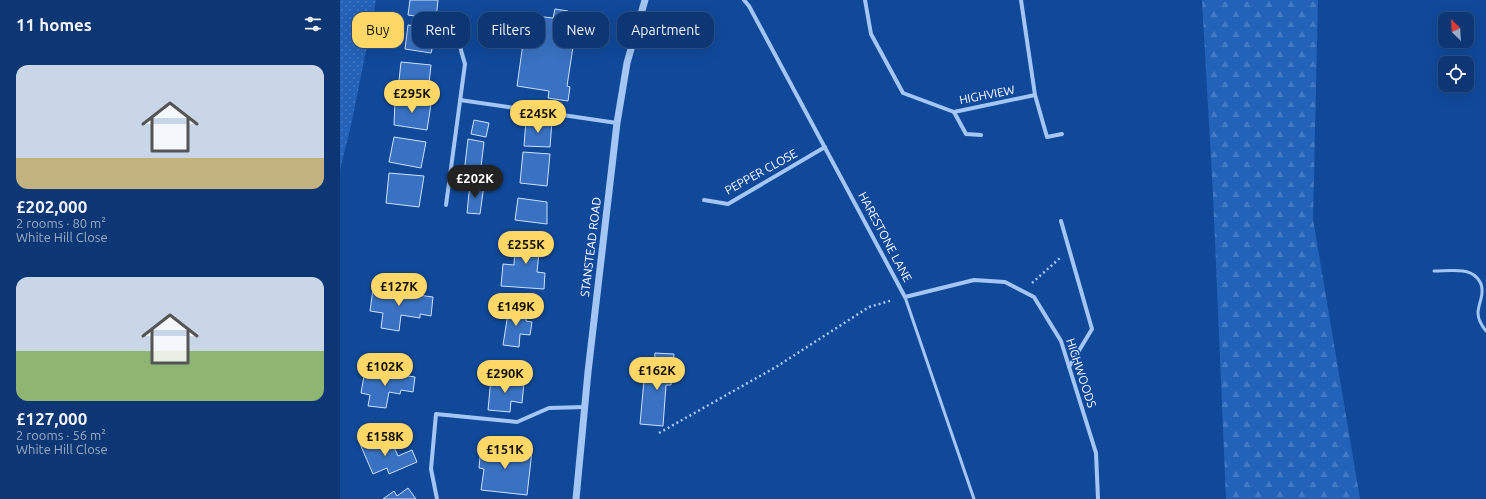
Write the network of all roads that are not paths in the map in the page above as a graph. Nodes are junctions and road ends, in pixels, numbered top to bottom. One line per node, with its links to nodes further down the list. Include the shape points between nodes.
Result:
1 (645, 0): 9 (street, STANSTEAD ROAD, via 627,63)
2 (744, 0): 12 (street, HARESTONE LANE)
3 (865, 0): 8 (street, HIGHVIEW, via 871,34 903,93)
4 (1021, 0): 6 (street)
5 (460, 48): 7 (street, via 465,64)
6 (1035, 95): 8 (street, HIGHVIEW); 10 (street, via 1047,137)
7 (460, 100): 9 (street); 14 (street)
8 (954, 112): 11 (street, via 966,134)
9 (617, 123): 20 (street, STANSTEAD ROAD)
10 (1062, 134)
11 (981, 135)
12 (825, 147): 13 (street, PEPPER CLOSE, via 728,204); 17 (street, HARESTONE LANE)
13 (704, 200)
14 (446, 205)
15 (1061, 221): 19 (street, via 1092,329)
16 (1434, 271): 18 (lane, via 1463,271 1474,274 1481,285 1478,313)
17 (905, 297): 19 (street, HIGHWOODS, via 974,280 1005,282 1034,297 1061,341); 23 (lane, HARESTONE LANE)
18 (1486, 331)
19 (1069, 367): 24 (street, HIGHWOODS, via 1096,453)
20 (585, 407): 21 (street, via 549,408 517,422 436,414 431,469); 22 (street, STANSTEAD ROAD)
21 (437, 499)
22 (576, 499)
23 (974, 499)
24 (1098, 499)

